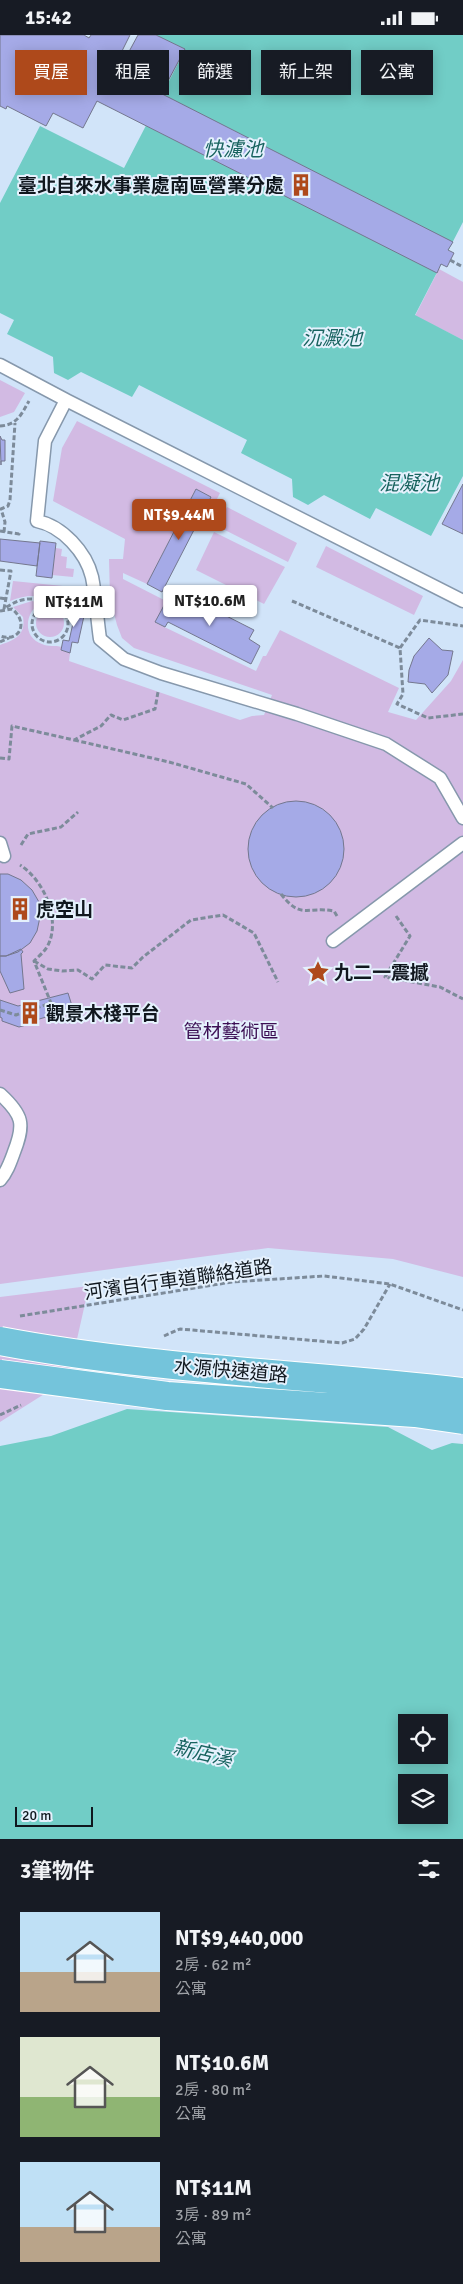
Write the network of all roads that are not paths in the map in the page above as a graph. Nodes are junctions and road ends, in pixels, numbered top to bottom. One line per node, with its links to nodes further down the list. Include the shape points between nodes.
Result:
1 (0, 365): 2 (lane)
2 (66, 400): 3 (lane); 4 (lane, via 45,441 37,521 50,524 66,535 92,575 100,639 124,659 161,673 386,744 440,778)
3 (463, 601)
4 (463, 817)
5 (463, 843): 6 (lane)
6 (333, 941)
7 (0, 1094): 8 (lane, via 13,1106 22,1132 7,1172)
8 (0, 1180)
9 (0, 1341): 11 (highway, 水源快速道路, bridge, via 184,1366)
10 (0, 1374): 12 (highway, bridge, via 166,1396 415,1413)
11 (463, 1392)
12 (463, 1420)

